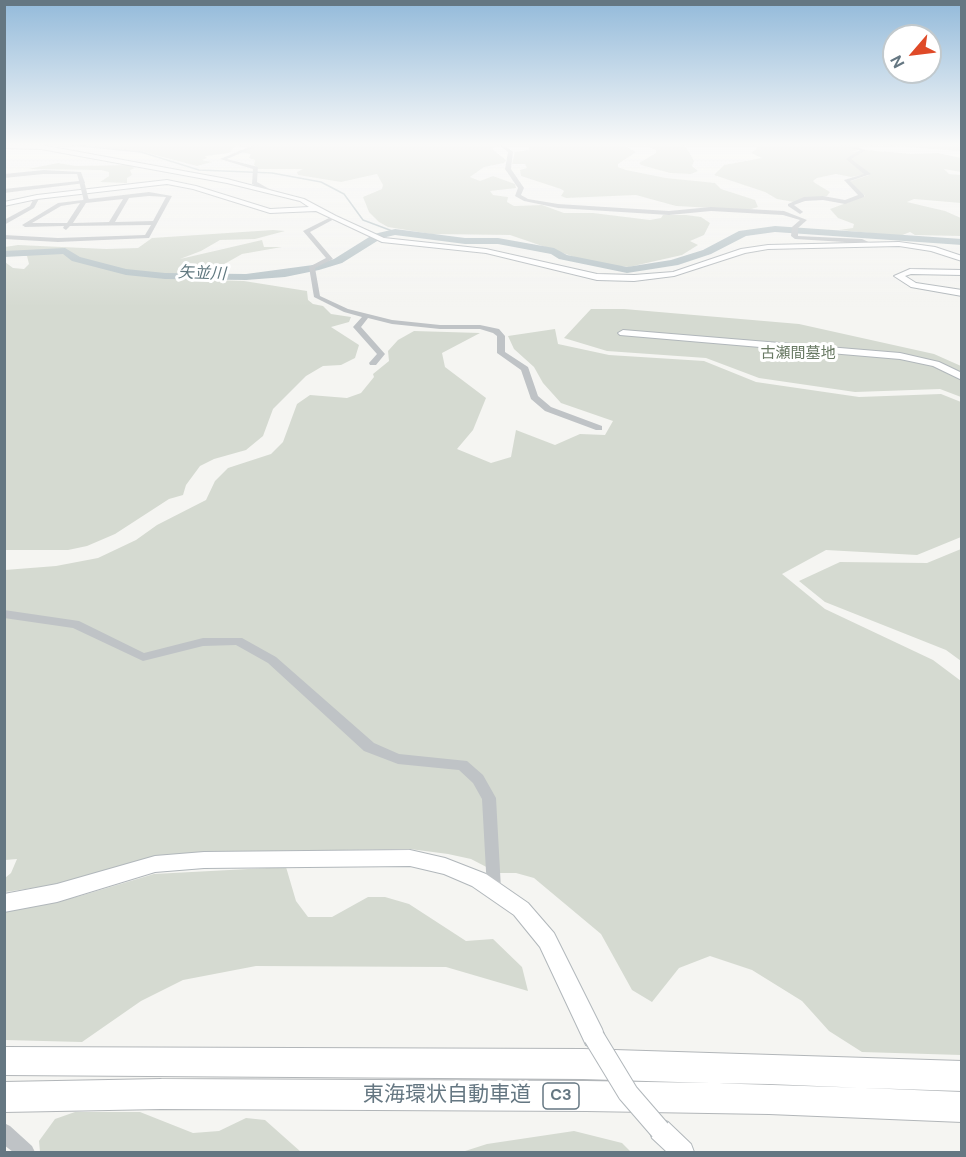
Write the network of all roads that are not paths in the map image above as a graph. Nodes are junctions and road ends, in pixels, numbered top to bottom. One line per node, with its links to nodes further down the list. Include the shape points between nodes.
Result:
1 (27, 199): 13 (main road)
2 (35, 199): 17 (street, via 32,207)
3 (96, 199): 12 (street)
4 (125, 199): 19 (street)
5 (167, 199): 18 (street)
6 (232, 199): 14 (main road, via 270,211)
7 (298, 199): 14 (main road)
8 (524, 199): 16 (street, via 558,206 669,213 711,209 784,213)
9 (804, 199): 16 (street, via 790,205 805,214)
10 (828, 199): 11 (street, via 845,202)
11 (854, 199)
12 (85, 200): 20 (street); 20 (street, via 60,204 25,225)
13 (4, 204)
14 (315, 209): 15 (main road)
15 (333, 218): 23 (main road, via 382,240 465,247 616,278 685,272 752,249); 27 (street, via 307,229 330,259 312,267 315,294)
16 (804, 220): 23 (street, via 795,230 794,236 800,240)
17 (4, 223)
18 (154, 223): 19 (street); 22 (street, via 147,237)
19 (111, 224): 20 (street)
20 (67, 226): 22 (street)
21 (4, 237): 22 (street)
22 (58, 240)
23 (870, 244): 24 (main road, via 912,245)
24 (962, 259)
25 (962, 273): 26 (main road, via 910,271 898,276 914,285)
26 (962, 294)
27 (366, 316): 29 (street, via 357,327 381,354); 31 (street, via 496,331 501,336 501,353 525,369 534,397 548,409)
28 (623, 333): 30 (main road, via 900,356 936,364)
29 (373, 363)
30 (962, 377)
31 (599, 428)
32 (4, 614): 33 (street, via 75,624 143,657 203,642 238,641 272,660 375,750 407,761 462,765 478,779 489,798)
33 (494, 889): 34 (main road, via 445,866 410,858 204,860 155,864 57,893); 41 (main road, bridge, via 521,909 547,940 594,1037 628,1093)
34 (4, 903)
35 (4, 1061): 36 (highway, 東海環状自動車道 / C3, via 386,1061)
36 (962, 1076)
37 (4, 1097): 38 (highway, 東海環状自動車道 / C3, via 161,1094 735,1098)
38 (962, 1107)
39 (4, 1132): 40 (street)
40 (26, 1152)
41 (683, 1152)

